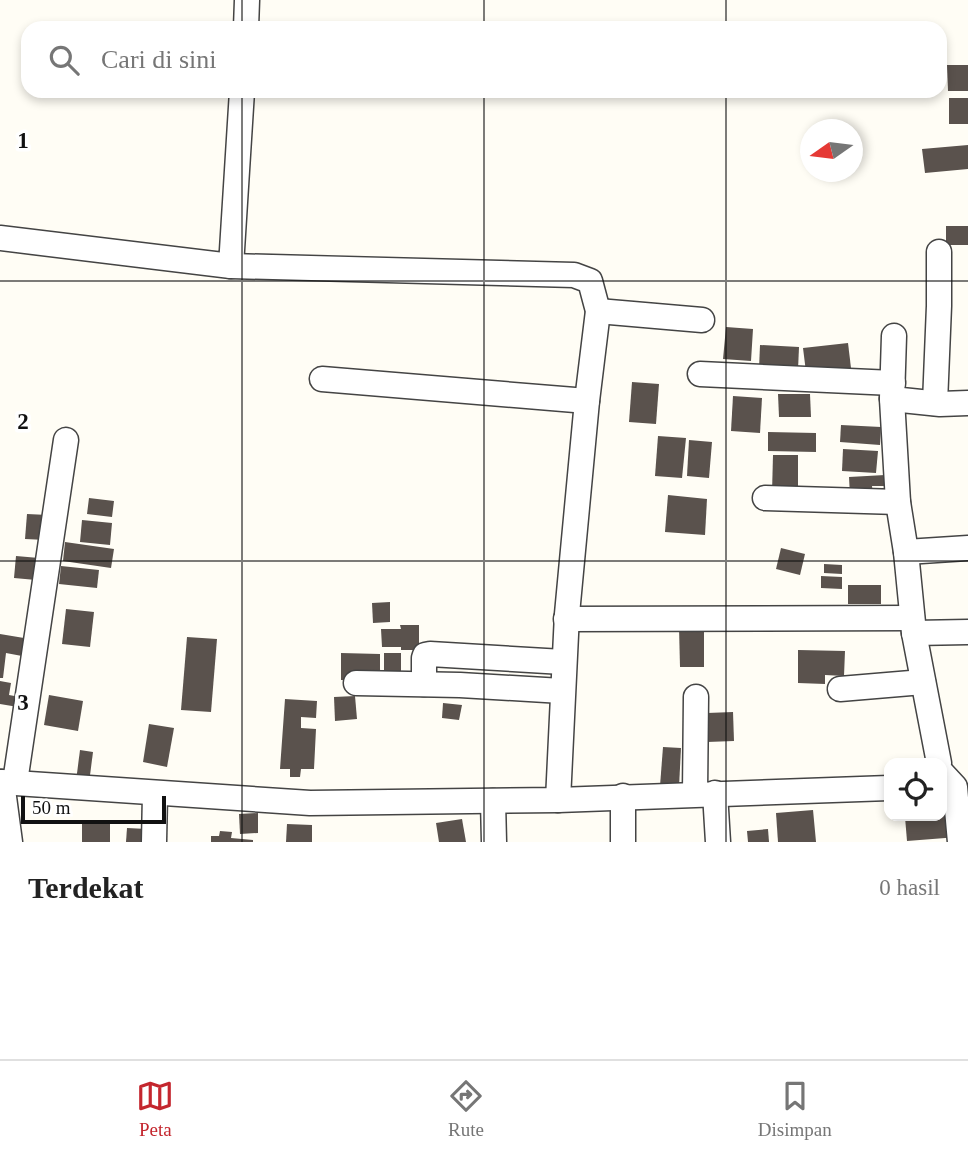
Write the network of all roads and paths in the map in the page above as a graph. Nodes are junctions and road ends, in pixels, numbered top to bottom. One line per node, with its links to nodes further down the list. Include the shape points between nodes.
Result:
1 (247, 0): 2 (street)
2 (246, 21)
3 (242, 98): 6 (street)
4 (0, 239): 6 (street)
5 (939, 252): 14 (street)
6 (231, 266): 7 (street, via 574,275 590,281)
7 (598, 311): 8 (street); 13 (street)
8 (702, 320)
9 (894, 336): 12 (street)
10 (700, 374): 12 (street)
11 (322, 379): 13 (street)
12 (892, 391): 14 (street); 18 (street)
13 (587, 401): 21 (street)
14 (935, 403): 15 (street)
15 (968, 404)
16 (66, 440): 32 (street)
17 (765, 498): 18 (street)
18 (898, 502): 20 (street)
19 (968, 548): 20 (street)
20 (906, 552): 22 (street)
21 (566, 619): 22 (street); 24 (street)
22 (913, 626): 23 (street); 25 (street)
23 (968, 632)
24 (563, 662): 27 (street, via 430,654 424,658); 29 (street)
25 (923, 682): 28 (street); 31 (street)
26 (356, 683): 27 (street)
27 (424, 684): 29 (street)
28 (840, 689)
29 (562, 691): 38 (street)
30 (696, 697): 35 (street)
31 (938, 758)
32 (6, 782): 36 (street); 40 (street)
33 (951, 784): 45 (street)
34 (884, 789): 35 (street)
35 (705, 793): 37 (street); 44 (street)
36 (155, 794): 39 (street, via 310,803); 41 (street)
37 (623, 796): 38 (street); 43 (street)
38 (558, 800): 39 (street)
39 (493, 801): 42 (street)
40 (10, 842)
41 (154, 842)
42 (494, 842)
43 (623, 842)
44 (718, 842)
45 (960, 842)

